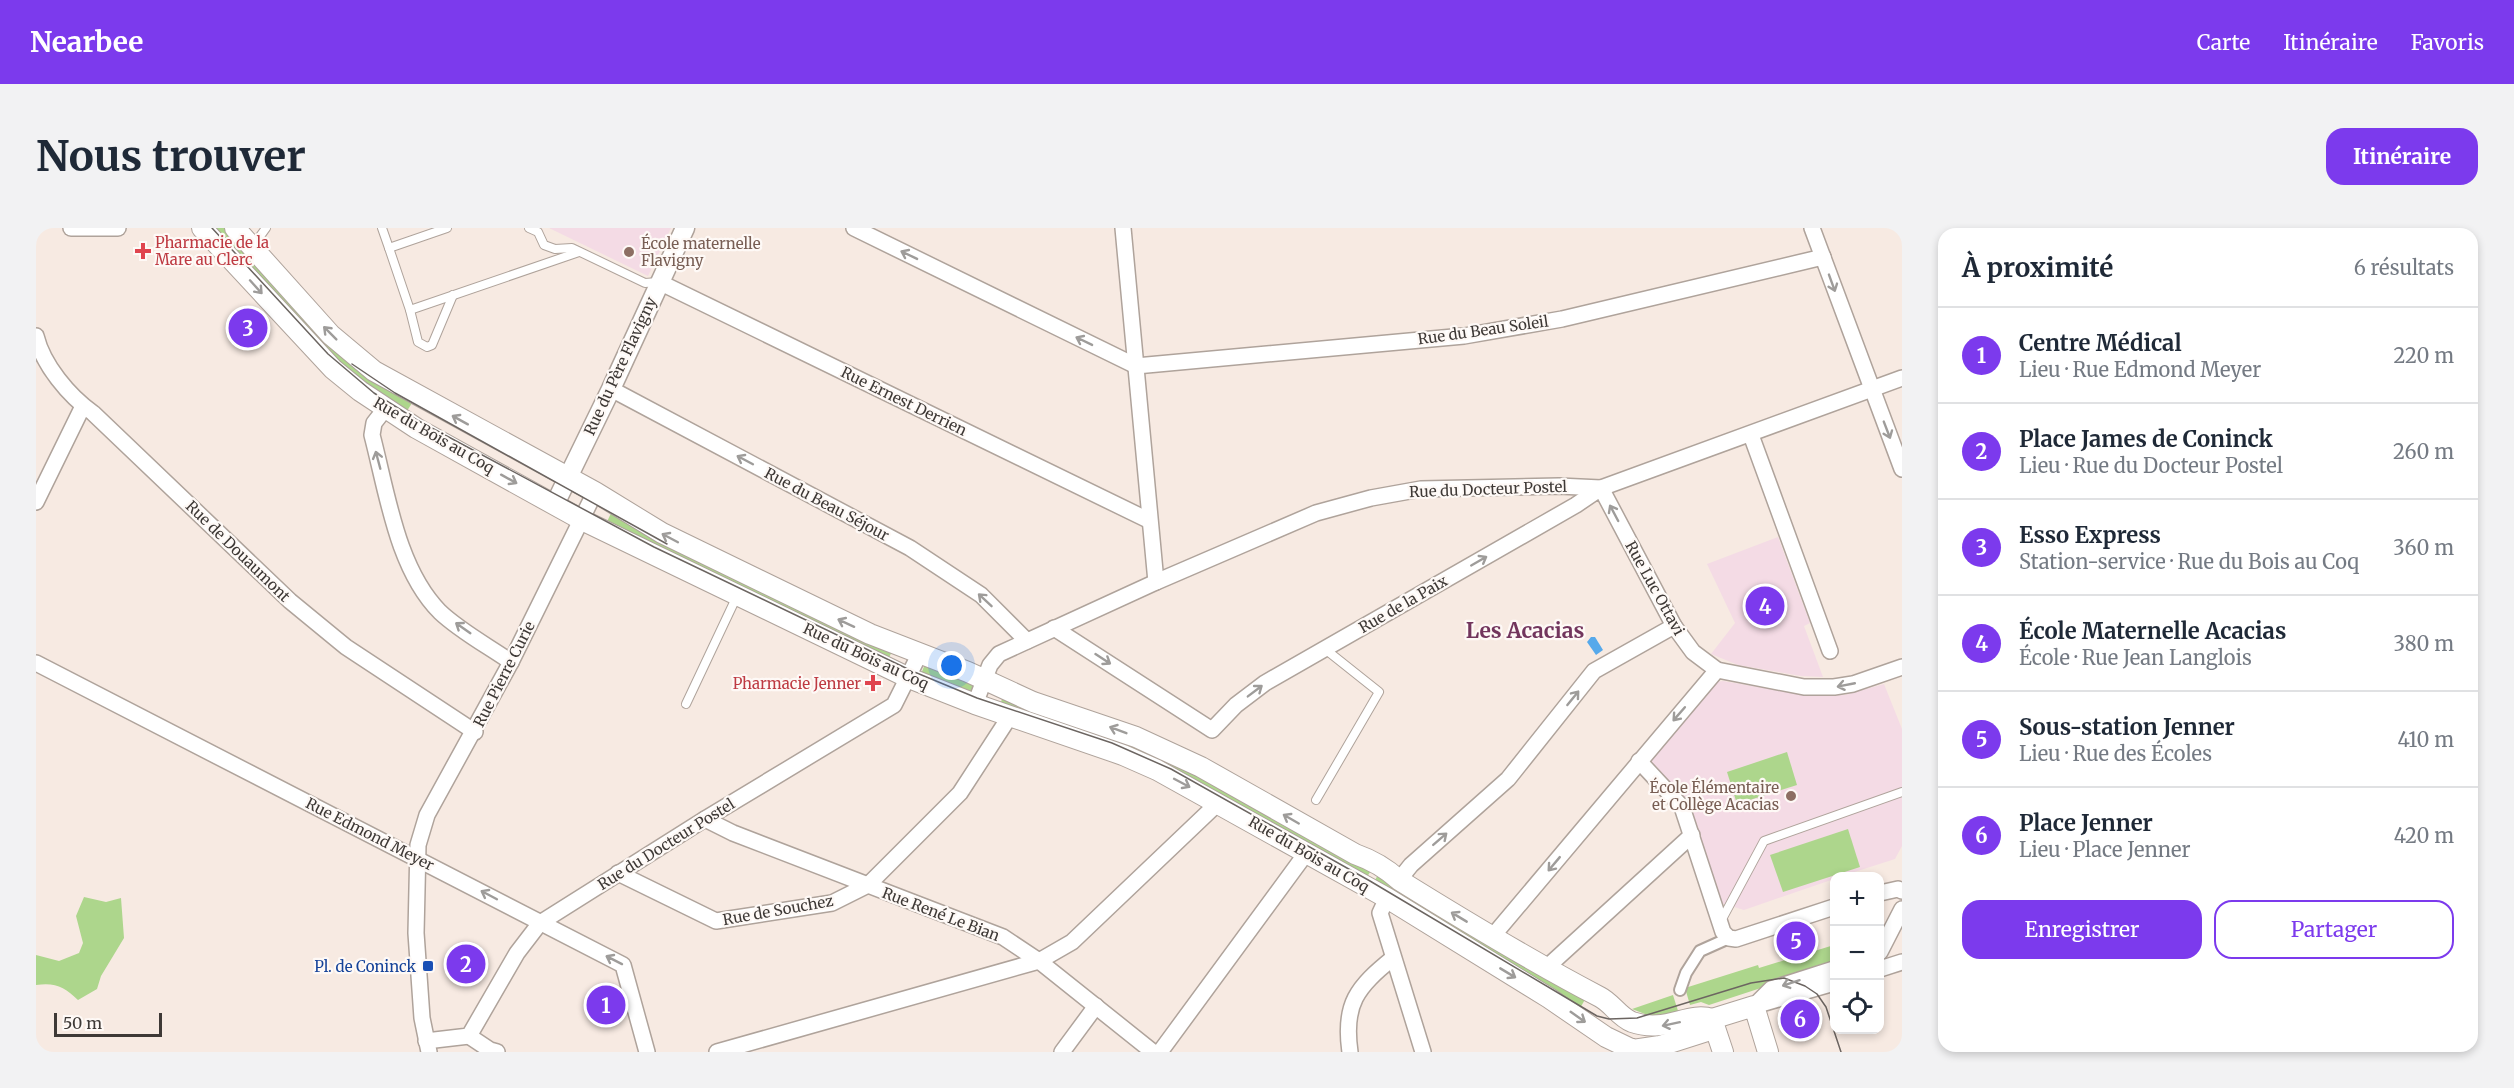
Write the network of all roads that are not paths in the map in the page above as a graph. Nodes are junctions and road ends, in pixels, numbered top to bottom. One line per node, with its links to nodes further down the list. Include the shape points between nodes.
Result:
1 (71, 228): 2 (street)
2 (118, 228)
3 (202, 228): 26 (main road, Rue du Bois au Coq, one-way to 26, via 333,369)
4 (235, 228): 13 (main road, Rue du Bois au Coq)
5 (266, 228): 13 (lane)
6 (382, 228): 14 (lane)
7 (447, 228): 14 (lane)
8 (530, 228): 15 (lane, via 538,232 544,244)
9 (685, 228): 17 (street, Rue du Père Flavigny)
10 (854, 228): 21 (street, one-way to 10)
11 (1123, 228): 21 (street)
12 (1812, 228): 16 (street)
13 (252, 247): 29 (main road, Rue du Bois au Coq, one-way to 13, via 374,371 330,335)
14 (389, 248): 19 (lane)
15 (579, 252): 17 (lane, via 645,283); 18 (lane)
16 (1822, 256): 21 (street, Rue du Beau Soleil, via 1572,316 1464,336); 24 (street, one-way to 24)
17 (659, 282): 23 (street, Rue du Père Flavigny); 35 (street, Rue Ernest Derrien)
18 (453, 295): 19 (lane); 19 (lane, via 432,345 418,342)
19 (410, 310)
20 (36, 336): 25 (street, Rue de Douaumont, via 53,372)
21 (1136, 366): 35 (street)
22 (1902, 378): 24 (street, Rue du Docteur Postel)
23 (611, 389): 29 (street, Rue du Père Flavigny); 40 (street, Rue du Beau Séjour, one-way to 23, via 981,595 910,548)
24 (1872, 390): 27 (street, Rue du Docteur Postel); 28 (street, one-way to 28)
25 (83, 406): 32 (street); 53 (street, Rue de Douaumont, via 290,601 346,647)
26 (385, 408): 33 (main road, Rue du Bois au Coq, one-way to 33); 44 (street, one-way to 26, via 441,613 420,590 405,560 372,435 374,423)
27 (1751, 435): 30 (street, Rue du Docteur Postel); 42 (street)
28 (1902, 469)
29 (568, 478): 31 (main road, Rue du Bois au Coq); 33 (street, Rue du Père Flavigny)
30 (1601, 488): 36 (street, Rue du Docteur Postel, via 1421,489 1371,498 1316,513); 38 (street, Rue Luc Ottavi, one-way to 30); 41 (street, Rue de la Paix, one-way to 30)
31 (595, 492): 34 (street, Rue Pierre Curie); 43 (main road, Rue du Bois au Coq, one-way to 31, via 870,634 711,559)
32 (36, 502)
33 (555, 504): 34 (main road, Rue du Bois au Coq)
34 (582, 520): 37 (main road, Rue du Bois au Coq); 44 (street, Rue Pierre Curie)
35 (1148, 520): 36 (street)
36 (1156, 582): 39 (street, Rue du Docteur Postel)
37 (737, 596): 48 (main road, Rue du Bois au Coq); 50 (lane)
38 (1674, 626): 47 (street, Rue Luc Ottavi, via 1693,652); 63 (street, one-way to 38, via 1508,780 1594,671)
39 (1054, 628): 40 (street, Rue du Docteur Postel); 41 (street, Rue de la Paix, one-way to 41, via 1212,730 1265,683)
40 (1027, 641): 49 (street, Rue du Docteur Postel, via 999,654)
41 (1325, 650): 56 (lane, via 1380,692)
42 (1830, 651)
43 (920, 653): 48 (street, Rue du Docteur Postel); 49 (main road, Rue du Bois au Coq)
44 (511, 662): 53 (street, Rue Pierre Curie)
45 (36, 663): 61 (street, Rue Edmond Meyer)
46 (1902, 667): 47 (street, Rue Luc Ottavi, one-way to 47, via 1834,687 1804,687)
47 (1717, 670): 54 (street, one-way to 54)
48 (909, 678): 51 (main road, Rue du Bois au Coq); 58 (street, Rue du Docteur Postel, via 894,705)
49 (984, 679): 51 (street, Rue du Docteur Postel); 63 (main road, Rue du Bois au Coq, one-way to 49, via 1371,859 1355,854 1201,767 1136,737 1033,702)
50 (686, 704)
51 (975, 704): 52 (main road, Rue du Bois au Coq)
52 (1010, 716): 57 (main road, Rue du Bois au Coq, one-way to 57, via 1123,755); 64 (street, Rue de Souchez, via 960,793)
53 (474, 732): 61 (street, Rue Pierre Curie, via 427,815)
54 (1639, 761): 59 (street, via 1682,807); 72 (street, one-way to 72)
55 (1902, 792): 70 (lane, via 1764,842)
56 (1316, 800)
57 (1218, 803): 60 (main road, Rue du Bois au Coq); 77 (street, via 1072,942)
58 (705, 819): 62 (street, Rue du Docteur Postel); 64 (street, Rue René Le Bian)
59 (1692, 835): 70 (street); 80 (street)
60 (1307, 852): 67 (main road, Rue du Bois au Coq); 96 (street)
61 (416, 857): 71 (street, Rue Edmond Meyer, one-way to 61); 90 (street, Rue Pierre Curie, via 420,1004)
62 (618, 873): 64 (street, Rue de Souchez, via 716,921 832,903); 71 (street, Rue du Docteur Postel)
63 (1399, 880): 72 (main road, Rue du Bois au Coq, one-way to 63)
64 (868, 885): 77 (street, Rue René Le Bian, via 1003,937)
65 (1902, 891): 66 (street)
66 (1884, 892)
67 (1387, 898): 76 (street, via 1380,913); 89 (main road, Rue du Bois au Coq, one-way to 89, via 1549,998)
68 (1830, 909): 73 (street)
69 (1902, 909): 74 (street)
70 (1720, 922): 73 (street)
71 (540, 923): 88 (street, Rue du Docteur Postel, via 517,953); 92 (street, Rue Edmond Meyer, one-way to 71, via 623,965)
72 (1492, 937): 80 (main road, Rue du Bois au Coq)
73 (1729, 938): 83 (street, via 1700,951)
74 (1895, 938): 75 (street)
75 (1884, 948)
76 (1393, 958): 97 (street, via 1371,976 1354,1000 1347,1018); 98 (street)
77 (1039, 961): 84 (street, Rue René Le Bian); 93 (street)
78 (1902, 962): 79 (street)
79 (1884, 968)
80 (1545, 969): 87 (main road, Rue du Bois au Coq, via 1604,999)
81 (1830, 970): 85 (street, one-way to 85, via 1771,989)
82 (1830, 984): 85 (street)
83 (1680, 990)
84 (1096, 1006): 94 (street); 95 (street, Rue René Le Bian)
85 (1754, 1006): 86 (main road); 100 (main road)
86 (1712, 1019): 87 (main road, one-way to 87, via 1702,1016 1649,1027); 89 (main road, Rue du Bois au Coq, via 1707,1030 1660,1046 1632,1050); 99 (main road)
87 (1630, 1021): 89 (main road)
88 (469, 1036): 90 (street); 91 (street)
89 (1601, 1045)
90 (428, 1046)
91 (497, 1052)
92 (647, 1052)
93 (717, 1052)
94 (1062, 1052)
95 (1153, 1052)
96 (1160, 1052)
97 (1350, 1052)
98 (1423, 1052)
99 (1723, 1052)
100 (1768, 1052)

